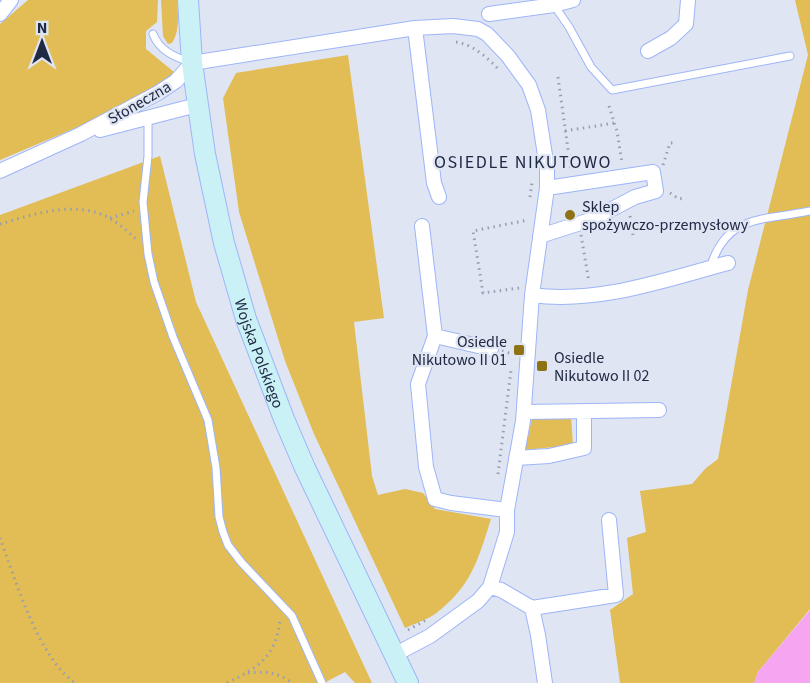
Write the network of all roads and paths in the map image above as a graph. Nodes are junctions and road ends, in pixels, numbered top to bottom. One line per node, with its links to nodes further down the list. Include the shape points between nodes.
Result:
1 (11, 0): 7 (street)
2 (188, 0): 13 (street, Wojska Polskiego)
3 (573, 0): 5 (street)
4 (688, 0): 11 (street, via 686,24)
5 (554, 5): 6 (street); 12 (lane, via 591,68 612,90)
6 (489, 7): 10 (street)
7 (0, 14)
8 (415, 28): 10 (street, via 453,26); 13 (street); 27 (street)
9 (153, 34): 13 (lane, via 172,56)
10 (487, 34): 26 (street, via 529,85 543,133)
11 (648, 51)
12 (790, 56)
13 (192, 63): 15 (street, Wojska Polskiego); 20 (street, Słoneczna, via 167,87)
14 (558, 77): 19 (path)
15 (197, 105): 17 (street, Słoneczna); 56 (street, Wojska Polskiego, via 215,208 258,353 305,468)
16 (609, 106): 18 (path)
17 (148, 118): 20 (street, Słoneczna); 28 (lane)
18 (614, 123): 19 (path); 24 (path)
19 (565, 131): 25 (path)
20 (81, 134): 22 (street, Słoneczna)
21 (676, 143): 23 (path, via 670,143 662,168)
22 (0, 171)
23 (654, 172): 24 (street); 29 (street, via 656,191)
24 (624, 177): 25 (street)
25 (573, 184): 26 (street)
26 (547, 188): 37 (street)
27 (439, 197)
28 (143, 202): 31 (path, via 132,212); 38 (lane)
29 (624, 203): 34 (street); 36 (path)
30 (810, 211): 40 (lane, via 738,226 725,236)
31 (110, 218): 33 (path, via 58,209); 38 (path)
32 (528, 220): 41 (path, via 473,231 483,293)
33 (0, 224)
34 (579, 224): 37 (street); 42 (path)
35 (422, 226): 43 (street)
36 (633, 235)
37 (540, 236): 41 (street)
38 (148, 252): 53 (lane, via 173,337 208,420 219,517 228,545)
39 (728, 263): 40 (street)
40 (710, 268): 42 (street)
41 (526, 292): 42 (street, via 567,298); 46 (street)
42 (591, 295)
43 (435, 336): 44 (street); 49 (street, via 418,384 426,467 435,499)
44 (491, 349)
45 (659, 410): 47 (street)
46 (524, 412): 47 (street); 48 (street)
47 (584, 412): 48 (street, via 584,448)
48 (516, 458): 49 (street)
49 (507, 510): 52 (street, via 507,532)
50 (609, 520): 54 (street, via 616,595)
51 (0, 538): 58 (path, via 28,615 66,677)
52 (490, 587): 54 (street); 56 (street, via 430,636)
53 (279, 602): 57 (path, via 278,637 267,658); 61 (lane, via 292,616)
54 (531, 608): 63 (street)
55 (429, 618): 56 (path, via 401,634)
56 (401, 651): 62 (street, Wojska Polskiego)
57 (247, 673): 59 (path); 60 (path, via 277,673)
58 (75, 683)
59 (226, 683)
60 (293, 683)
61 (322, 683)
62 (408, 683)
63 (544, 683)

